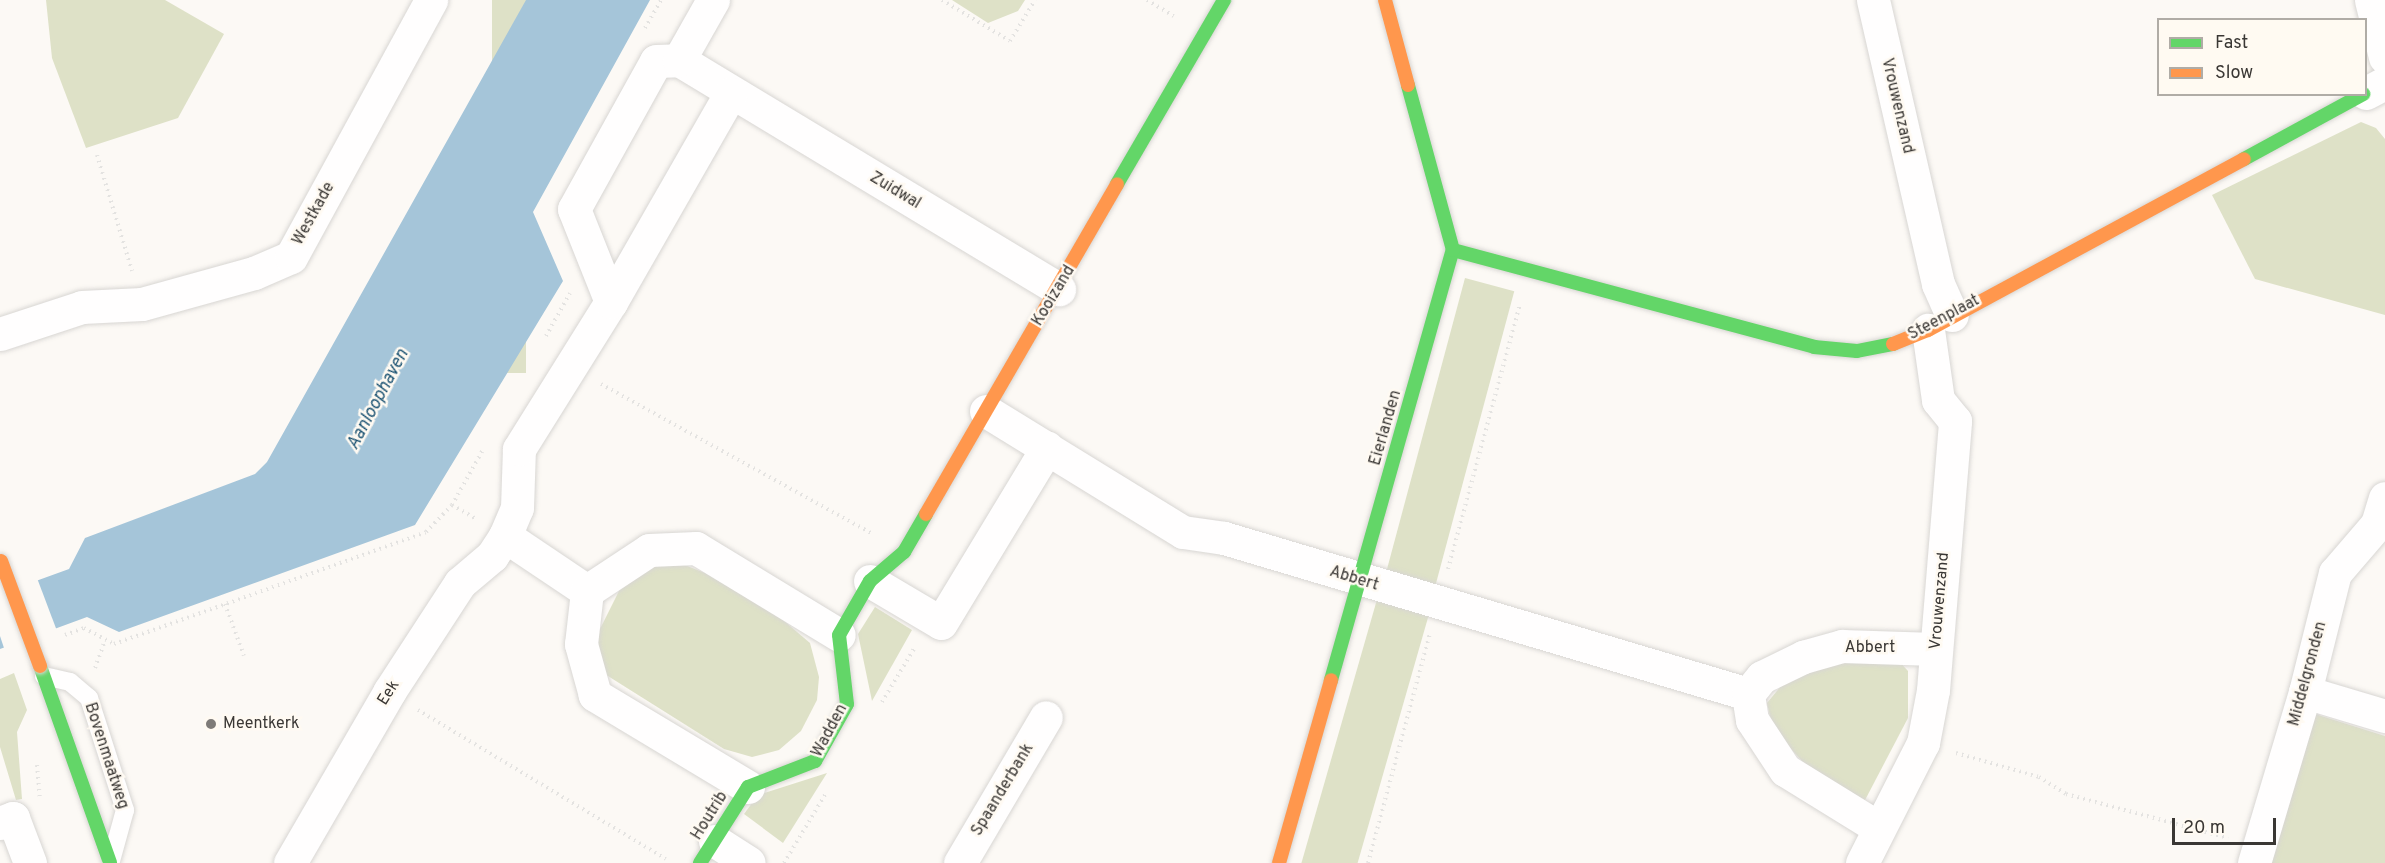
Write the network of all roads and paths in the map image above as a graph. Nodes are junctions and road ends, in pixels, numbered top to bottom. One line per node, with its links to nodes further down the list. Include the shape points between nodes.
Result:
1 (431, 0): 20 (street, Westkade, via 291,257 254,273)
2 (713, 0): 10 (street)
3 (942, 0): 4 (path, via 1010,40)
4 (1035, 0)
5 (1224, 0): 18 (street, Kooizand)
6 (1385, 0): 16 (street)
7 (1873, 0): 21 (street, Vrouwenzand, via 1938,284)
8 (2371, 0): 9 (street)
9 (2383, 42)
10 (679, 60): 13 (street, Zuidwal); 19 (street, via 656,61 574,209)
11 (2385, 83): 12 (street, Steenplaat)
12 (2367, 92)
13 (730, 94): 18 (street, Zuidwal); 19 (street)
14 (2360, 96): 21 (street, Steenplaat)
15 (97, 155): 20 (path)
16 (1453, 250): 17 (street, Steenplaat); 31 (street, Eierlanden)
17 (1530, 268): 21 (street, Steenplaat, via 1814,347 1857,351 1892,344); 33 (path)
18 (1059, 289): 24 (street, Kooizand)
19 (611, 302): 23 (street)
20 (142, 304): 22 (street, Westkade, via 82,306)
21 (1940, 322): 38 (street, Vrouwenzand, via 1938,400 1955,421)
22 (0, 334)
23 (569, 366): 27 (street, via 519,449 517,508); 28 (path)
24 (986, 411): 25 (street, Abbert); 28 (street, Kooizand)
25 (1047, 448): 30 (street, via 941,624); 31 (street, Abbert, via 1183,532 1224,538)
26 (2385, 498): 43 (street, Middelgronden, via 2377,524 2335,573)
27 (505, 536): 32 (street); 34 (path, via 452,505 426,532); 42 (street, Eek, via 492,556 460,583)
28 (904, 552): 30 (street, Kooizand)
29 (1, 559): 40 (street, Bovenmaatweg, bridge)
30 (870, 581): 35 (street, Kooizand)
31 (1361, 581): 33 (street, Abbert); 60 (street, Eierlanden)
32 (587, 591): 35 (street, via 650,550 696,548); 49 (street, via 580,644 595,695)
33 (1439, 602): 44 (street, Abbert); 61 (path)
34 (225, 604): 37 (path, via 114,644); 39 (path)
35 (839, 635): 49 (street, Wadden, via 847,704 815,761)
36 (63, 636): 37 (path, via 84,628)
37 (105, 641): 41 (path)
38 (1935, 649): 44 (street, Abbert, via 1842,646 1803,657 1762,677); 47 (street, Vrouwenzand)
39 (244, 656)
40 (42, 671): 55 (street, Bovenmaatweg); 55 (lane, Bovenmaatweg, via 70,682 89,698 126,810)
41 (93, 672)
42 (389, 692): 56 (street, Eek); 57 (path)
43 (2305, 692): 45 (street); 53 (street, Middelgronden)
44 (1748, 694): 51 (street, via 1752,720 1785,770)
45 (2385, 716)
46 (1046, 717): 59 (street, Spaanderbank)
47 (1923, 743): 51 (street, Vrouwenzand); 53 (path, via 2039,777 2066,794)
48 (36, 758): 50 (path)
49 (748, 787): 52 (street, Houtrib)
50 (18, 815): 54 (street)
51 (1879, 828): 62 (street, Vrouwenzand)
52 (707, 852): 58 (street)
53 (2256, 854)
54 (30, 863)
55 (110, 863)
56 (290, 863)
57 (672, 863)
58 (749, 863)
59 (960, 863)
60 (1279, 863)
61 (1368, 863)
62 (1862, 863)

